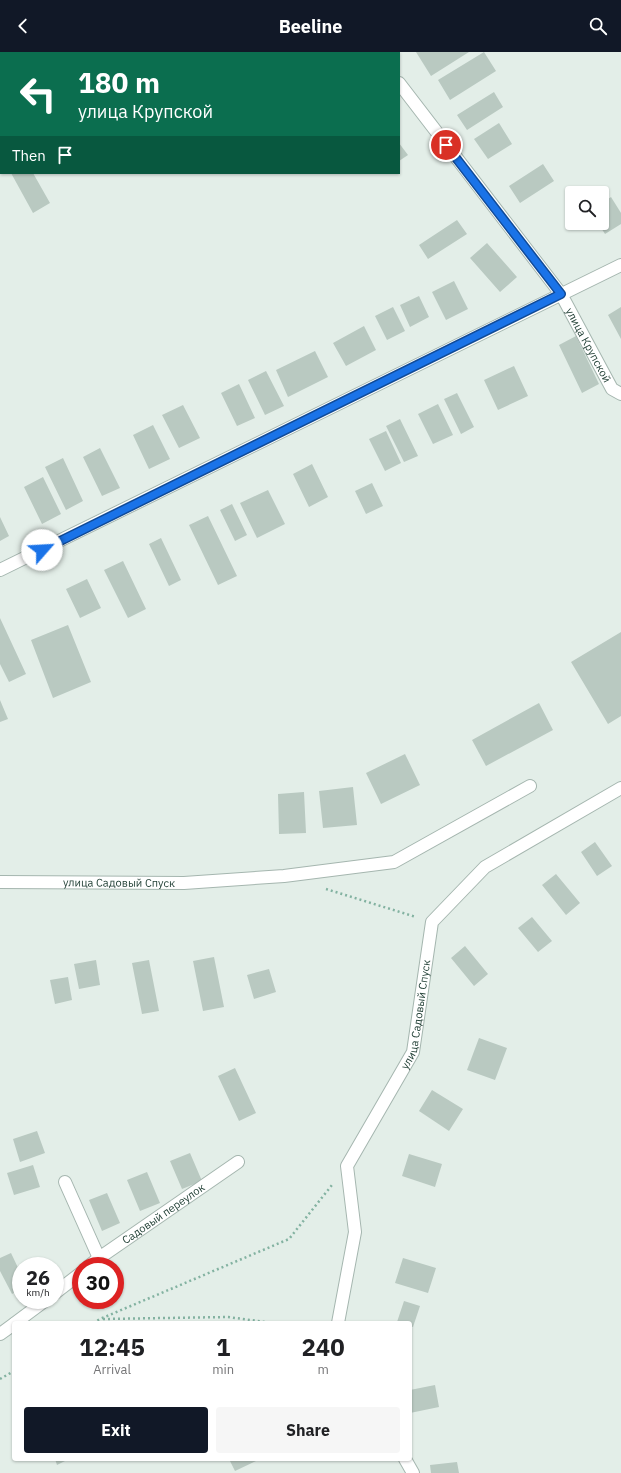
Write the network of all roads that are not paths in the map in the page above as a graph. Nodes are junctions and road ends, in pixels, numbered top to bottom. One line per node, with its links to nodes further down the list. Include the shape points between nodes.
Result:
1 (400, 84): 3 (street, улица Крупской)
2 (621, 265): 3 (street)
3 (561, 294): 4 (street, улица Крупской, via 612,389); 5 (street)
4 (621, 394)
5 (0, 570)
6 (530, 786): 8 (street, улица Садовый Спуск, via 394,862 284,876 184,883)
7 (621, 788): 17 (street, улица Садовый Спуск, via 485,867 432,922 413,1052 347,1166 355,1232)
8 (0, 882)
9 (238, 1162): 12 (street, Садовый переулок)
10 (65, 1182): 11 (street)
11 (92, 1257)
12 (101, 1257)
13 (72, 1281): 14 (street)
14 (64, 1287)
15 (34, 1309): 16 (street)
16 (18, 1321)
17 (338, 1321)
18 (12, 1325): 19 (street)
19 (0, 1334)
20 (406, 1461): 21 (street)
21 (413, 1473)

